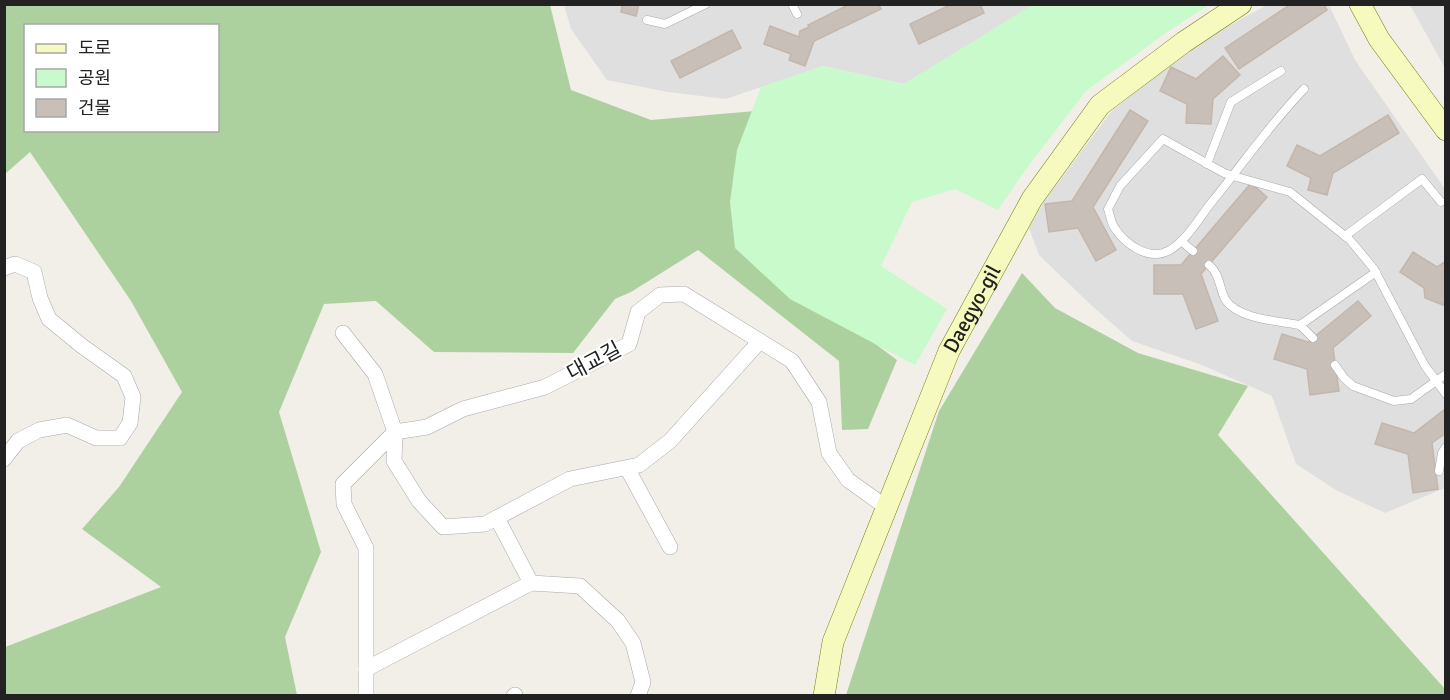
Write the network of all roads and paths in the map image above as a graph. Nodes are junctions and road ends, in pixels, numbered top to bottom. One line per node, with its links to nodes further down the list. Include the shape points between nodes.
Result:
1 (706, 4): 6 (lane, via 665,24)
2 (792, 4): 5 (lane)
3 (1241, 4): 32 (street, Daegyo-gil, via 1100,105 1032,199 949,351)
4 (1360, 4): 9 (street, via 1379,39)
5 (797, 14)
6 (647, 20)
7 (1281, 71): 10 (lane, via 1231,102)
8 (1304, 89): 11 (lane)
9 (1446, 130)
10 (1207, 164): 11 (lane); 14 (lane, via 1163,139 1120,186 1108,209 1114,226 1132,246 1147,253 1167,252)
11 (1233, 176): 13 (lane, via 1290,192); 14 (lane)
12 (1442, 202): 13 (lane, via 1422,179)
13 (1345, 236): 18 (lane)
14 (1181, 241): 15 (lane)
15 (1193, 251)
16 (1209, 265): 19 (lane, via 1216,271 1226,301 1236,311)
17 (4, 268): 29 (street, via 15,264 33,272 49,318 124,376 133,397 130,423 120,438 96,438 67,425 39,430 18,441)
18 (1376, 272): 19 (lane); 25 (lane)
19 (1300, 325): 21 (lane)
20 (343, 333): 27 (street, via 375,374)
21 (1313, 338)
22 (760, 341): 27 (street, 대교길, via 684,294 660,296 638,312 629,344 555,382 464,409 427,427); 30 (street, via 670,441 639,465); 32 (street, 대교길, via 792,361 819,402 829,453 848,480)
23 (1335, 364): 25 (lane, via 1353,386 1394,401 1411,399)
24 (1446, 374): 25 (lane)
25 (1436, 382): 26 (lane)
26 (1446, 394)
27 (395, 432): 33 (street, via 394,461 419,501 443,527 485,524); 36 (street, via 343,484 344,504 366,548)
28 (1446, 447): 31 (lane)
29 (4, 459)
30 (627, 468): 33 (street, via 570,479); 34 (street)
31 (1439, 471)
32 (886, 507): 39 (street, Daegyo-gil, via 833,642)
33 (497, 518): 35 (street)
34 (670, 547)
35 (531, 583): 36 (street); 38 (street, via 580,586 618,621 633,643 643,682)
36 (366, 669): 37 (street)
37 (366, 696)
38 (638, 696)
39 (824, 696)

